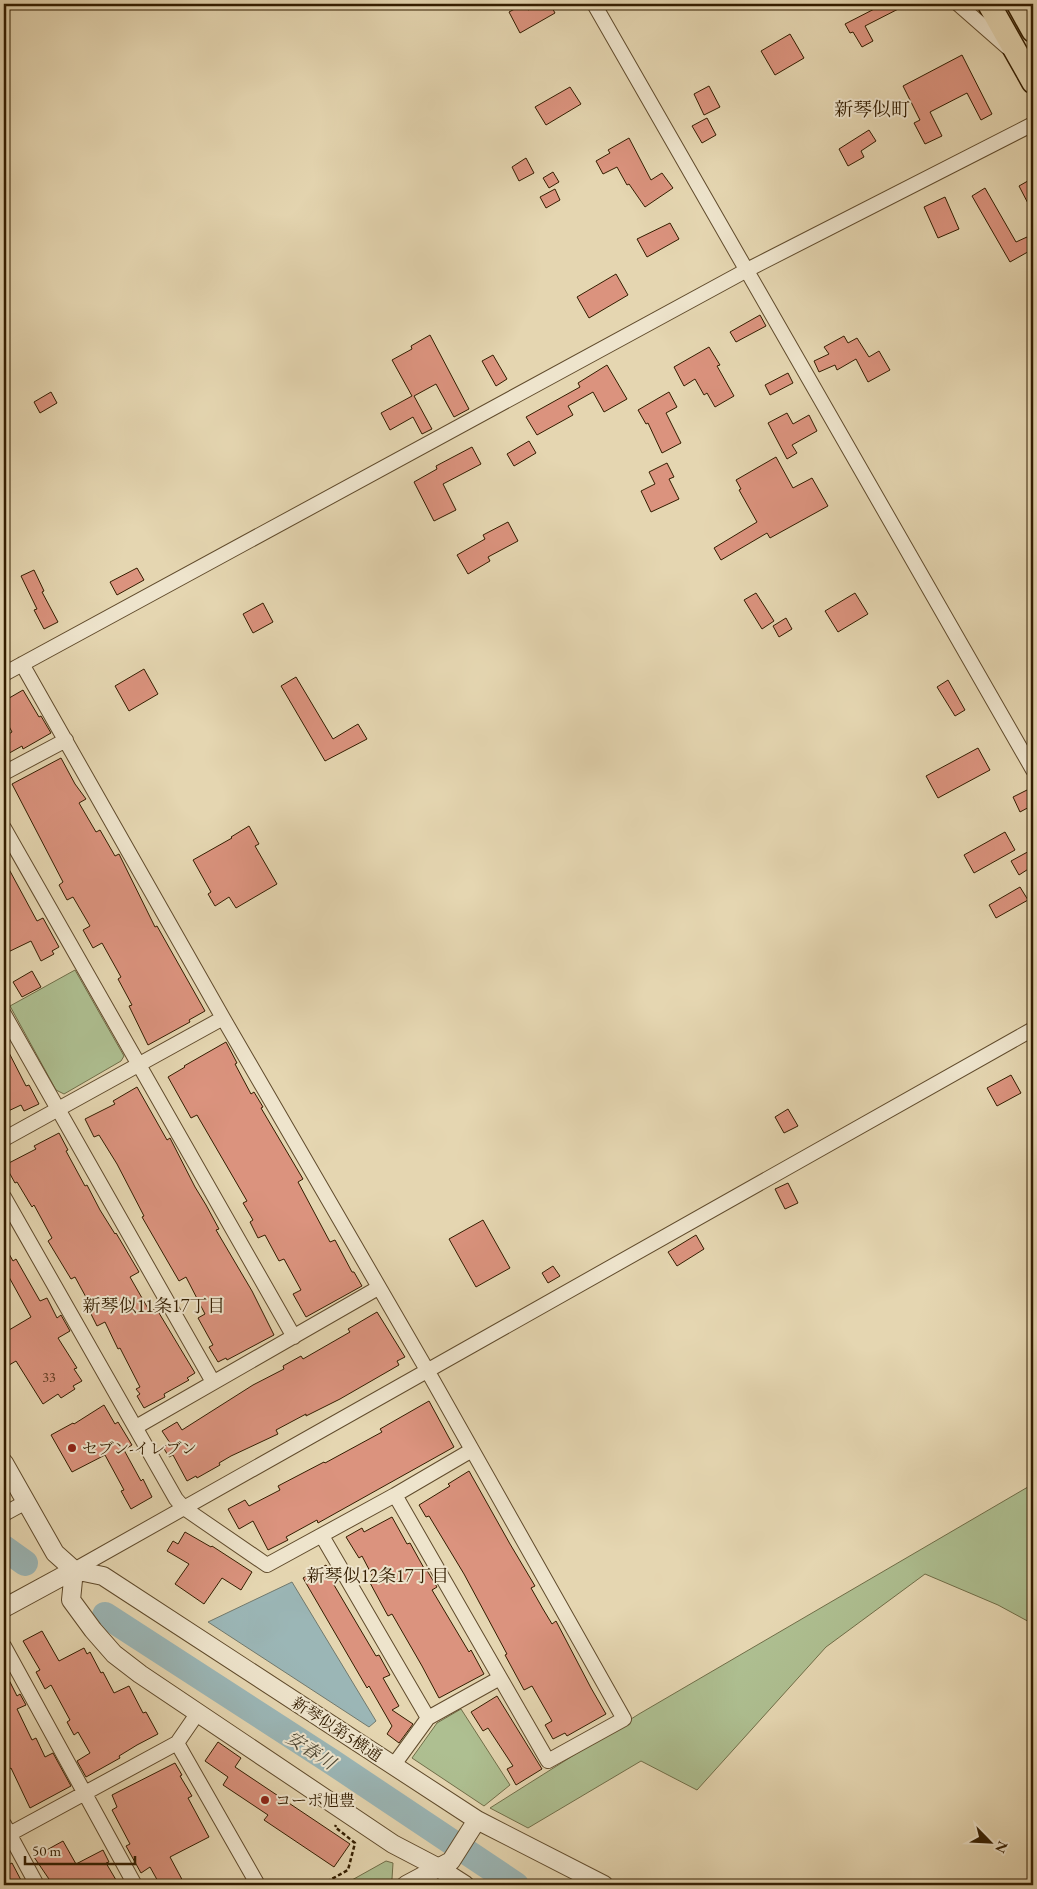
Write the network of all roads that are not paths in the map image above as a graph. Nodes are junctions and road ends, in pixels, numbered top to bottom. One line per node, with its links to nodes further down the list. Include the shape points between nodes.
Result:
1 (594, 4): 9 (street)
2 (958, 4): 6 (street)
3 (989, 4): 6 (main road)
4 (1018, 4): 5 (main road)
5 (1033, 31)
6 (1019, 57): 7 (main road)
7 (1033, 82)
8 (1033, 124): 9 (street)
9 (747, 270): 10 (street); 13 (street)
10 (22, 664): 11 (street); 12 (street)
11 (4, 674)
12 (66, 740): 14 (street); 17 (street)
13 (1033, 770)
14 (4, 774)
15 (4, 828): 19 (street)
16 (4, 1014): 20 (street)
17 (223, 1018): 19 (street); 23 (street)
18 (1033, 1029): 25 (street)
19 (139, 1065): 20 (street); 24 (street)
20 (58, 1109): 21 (street); 26 (street)
21 (4, 1139)
22 (4, 1197): 27 (street)
23 (378, 1288): 24 (street); 25 (street)
24 (294, 1337): 26 (street)
25 (427, 1370): 28 (street); 32 (street)
26 (213, 1382): 27 (street)
27 (136, 1427): 32 (street, via 176,1500)
28 (472, 1450): 30 (street); 38 (street, via 624,1719 548,1761)
29 (4, 1463): 31 (street)
30 (395, 1494): 34 (street); 38 (street)
31 (26, 1502): 33 (street); 35 (street, via 55,1552)
32 (184, 1508): 34 (street, via 267,1565); 35 (street)
33 (4, 1514)
34 (322, 1536): 40 (street)
35 (74, 1570): 36 (street); 39 (street, via 71,1600 93,1630 114,1654); 42 (street, 新琴似第5横通, via 103,1576)
36 (4, 1608)
37 (4, 1646): 43 (street)
38 (500, 1678): 40 (street)
39 (197, 1714): 41 (street); 46 (street, via 393,1844)
40 (428, 1718): 42 (street)
41 (177, 1743): 43 (street); 49 (street)
42 (393, 1766): 44 (street, 新琴似第5横通)
43 (85, 1793): 45 (street); 48 (street)
44 (473, 1827): 46 (street); 52 (street, 新琴似第5横通)
45 (6, 1832): 47 (street)
46 (444, 1864): 50 (street); 51 (street)
47 (36, 1885)
48 (135, 1885)
49 (258, 1885)
50 (406, 1885)
51 (465, 1885)
52 (604, 1885)

